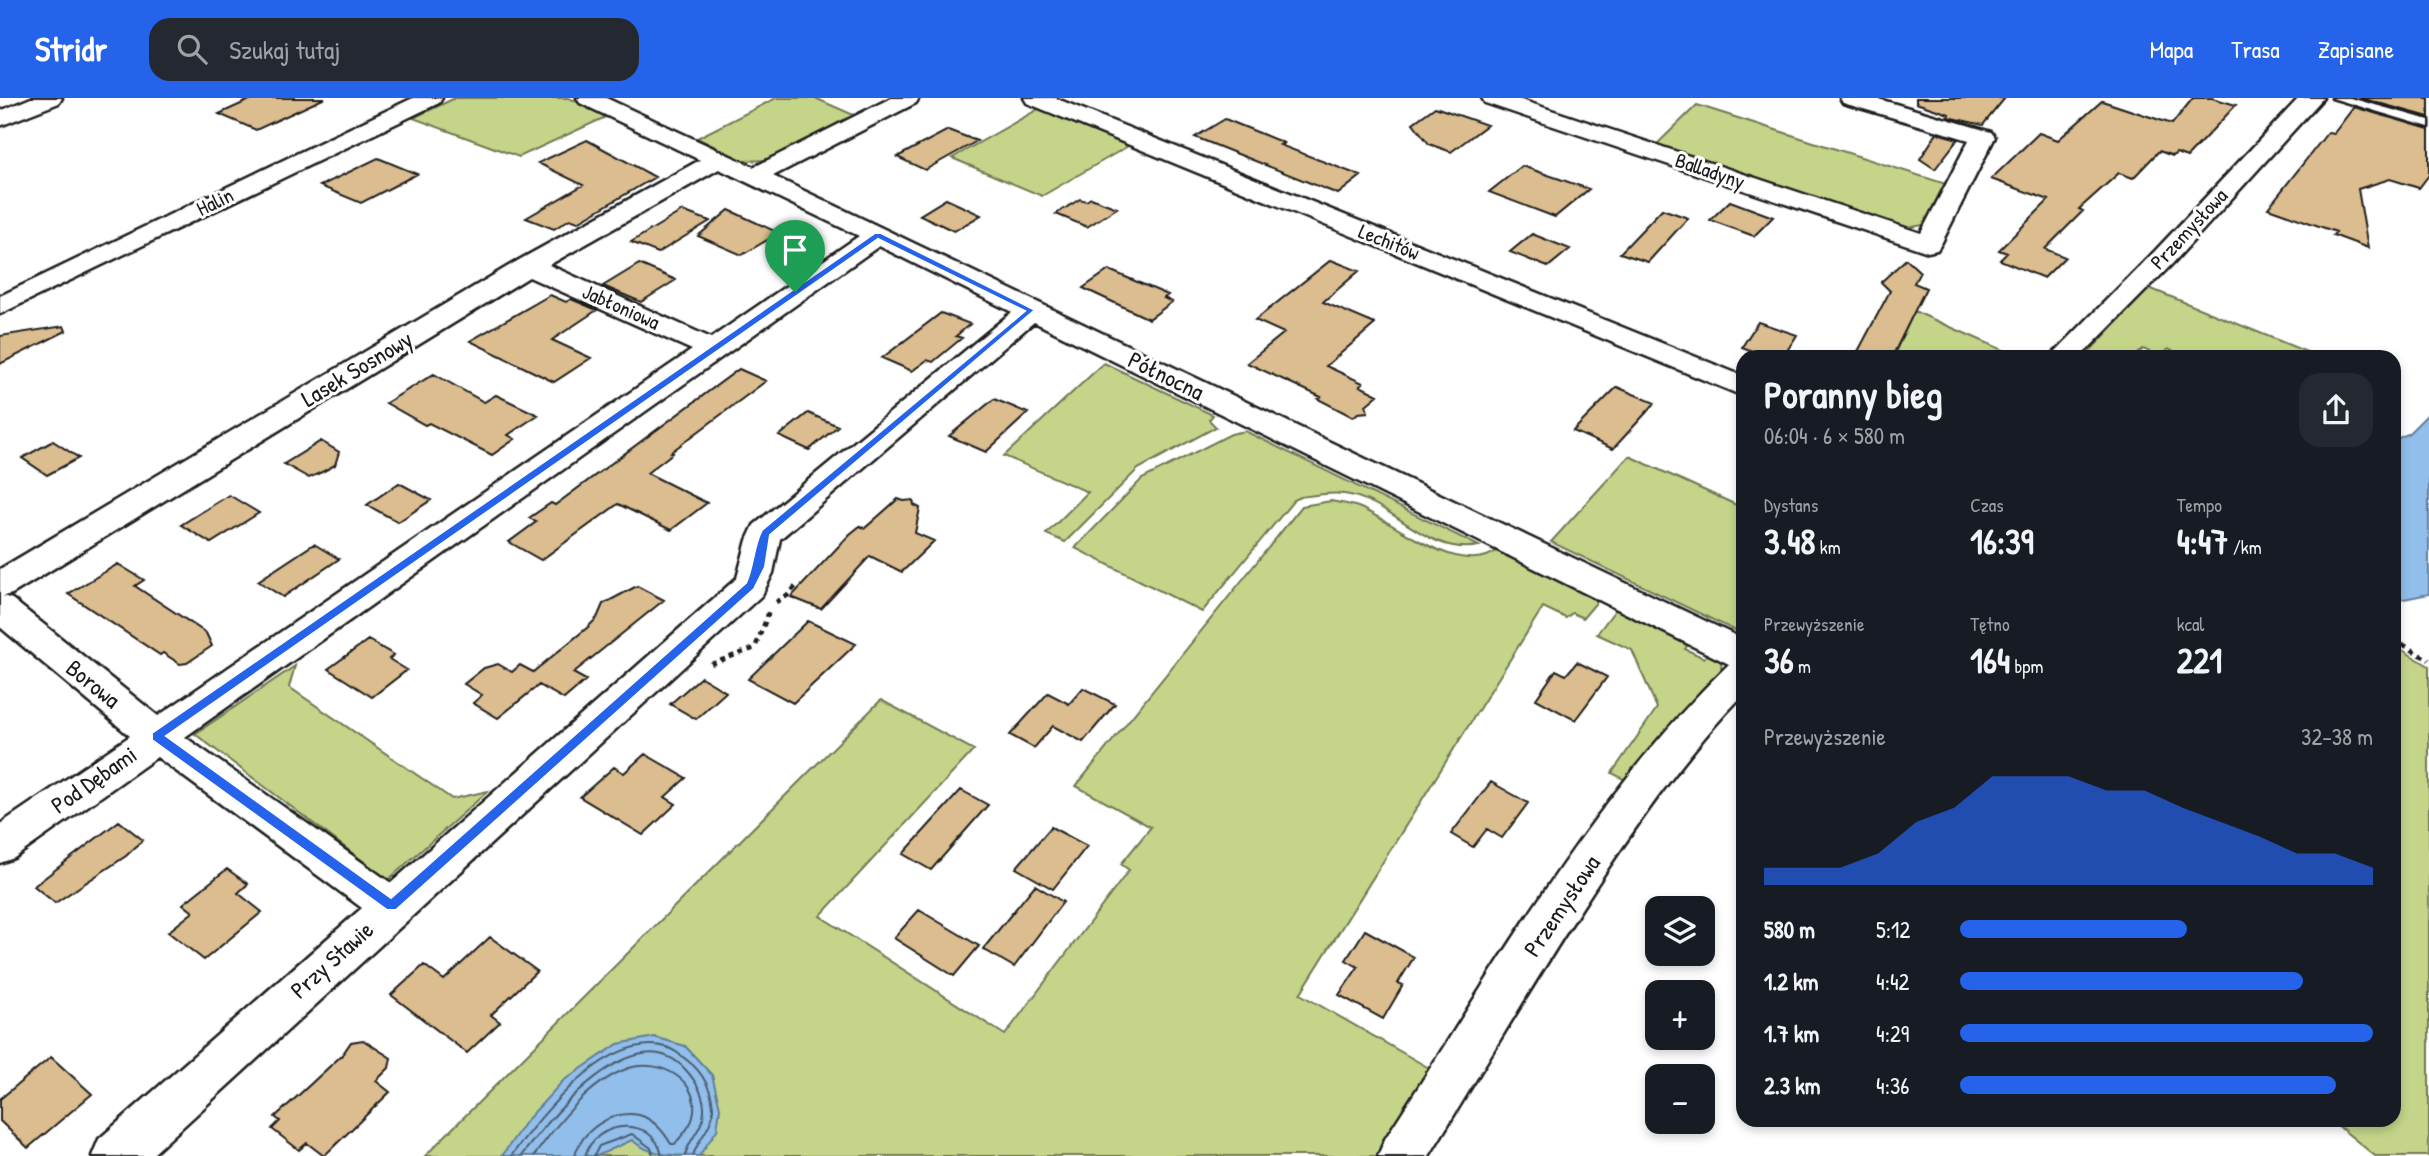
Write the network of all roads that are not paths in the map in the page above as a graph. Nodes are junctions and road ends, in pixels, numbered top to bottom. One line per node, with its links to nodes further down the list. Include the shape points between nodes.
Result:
1 (51, 98): 10 (street)
2 (431, 98): 16 (street, Halin)
3 (588, 98): 12 (street, Północna)
4 (908, 98): 13 (street)
5 (1034, 98): 20 (street, Lechitów)
6 (1493, 98): 7 (street, Balladyny, via 1928,244 1983,137)
7 (1851, 98)
8 (2312, 98): 19 (street, Przemysłowa)
9 (2338, 98): 11 (lane)
10 (0, 118)
11 (2429, 124)
12 (718, 160): 13 (street, Północna); 15 (street, Lasek Sosnowy)
13 (753, 177): 14 (street, Północna)
14 (878, 235): 17 (street, Północna); 18 (street, Pod Dębami)
15 (528, 266): 18 (street, Jabłoniowa); 21 (street, Lasek Sosnowy)
16 (0, 306)
17 (1031, 310): 23 (street, Północna); 27 (street, Przy Stawie, via 766,533 750,586)
18 (713, 349): 25 (street, Pod Dębami)
19 (2071, 350)
20 (1736, 384)
21 (0, 585)
22 (0, 608): 25 (street, Borowa)
23 (1736, 653)
24 (1736, 678): 29 (street, Przemysłowa, via 1689,727 1631,803)
25 (156, 736): 26 (street, Pod Dębami); 27 (street, Borowa)
26 (0, 846)
27 (391, 906): 28 (street, Przy Stawie)
28 (116, 1156)
29 (1402, 1156)

